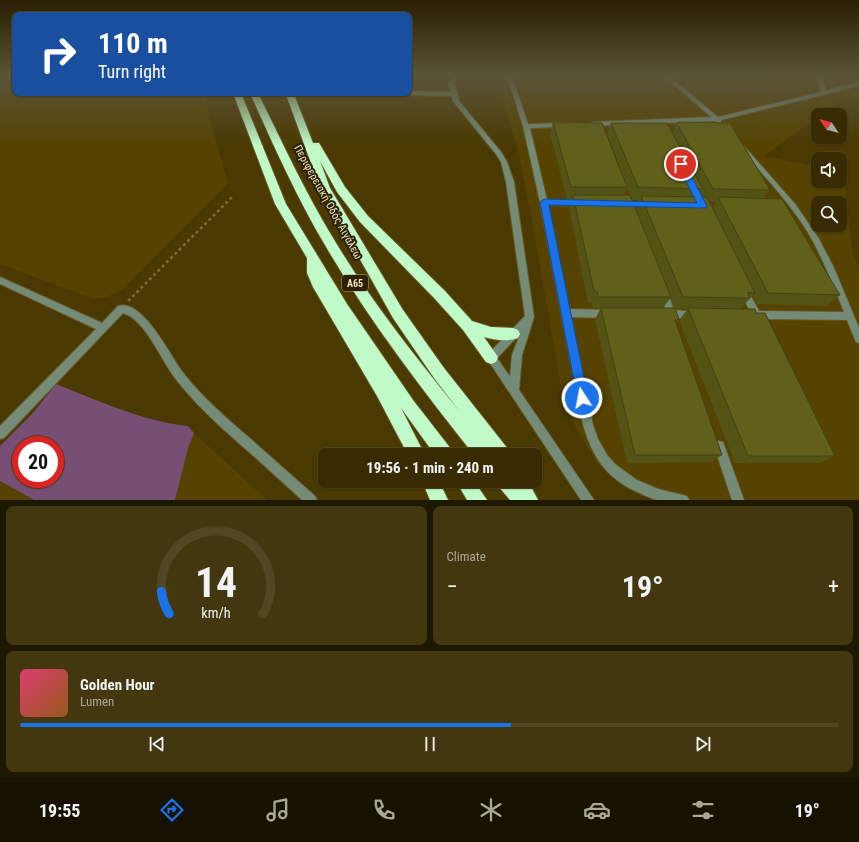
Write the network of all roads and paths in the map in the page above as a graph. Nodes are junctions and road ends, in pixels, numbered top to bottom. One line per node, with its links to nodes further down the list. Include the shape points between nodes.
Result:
1 (232, 99): 15 (highway)
2 (240, 99): 15 (highway, Α65)
3 (257, 99): 43 (highway, Περιφερειακή Οδός Αιγάλεω / Α65, via 307,201 353,279 431,389)
4 (292, 99): 9 (highway)
5 (456, 99): 31 (street, via 499,153 507,172)
6 (517, 99): 13 (street)
7 (694, 99): 10 (street)
8 (795, 99): 10 (street)
9 (298, 113): 32 (highway, via 338,185 364,219); 44 (highway, via 325,188 398,314)
10 (717, 119): 12 (street, via 660,126 599,127); 14 (street)
11 (569, 124): 13 (street)
12 (584, 124)
13 (526, 126): 18 (street)
14 (726, 128)
15 (253, 130): 20 (highway, Α65, via 265,168 281,204)
16 (736, 140): 30 (street, via 809,228)
17 (232, 197): 24 (path)
18 (544, 202): 19 (street); 25 (street)
19 (591, 204)
20 (311, 253): 41 (highway, via 313,273 319,287 382,389); 42 (highway, Α65, via 342,308)
21 (0, 280): 33 (street)
22 (740, 281): 30 (street, via 752,315)
23 (660, 285): 28 (street)
24 (121, 309): 33 (street); 50 (street, via 139,317 178,374 205,406)
25 (566, 314): 26 (street); 57 (street, via 588,424 596,448 608,464 624,478 666,498)
26 (619, 314)
27 (656, 314): 28 (street)
28 (671, 314): 29 (street); 34 (street)
29 (702, 315)
30 (850, 316): 36 (street)
31 (530, 317): 35 (street); 38 (street, via 517,355)
32 (468, 326): 35 (highway, via 491,333); 37 (highway)
33 (103, 328): 39 (street)
34 (677, 329)
35 (513, 334): 37 (street)
36 (859, 339)
37 (491, 357): 38 (street)
38 (514, 390): 56 (street)
39 (0, 434)
40 (717, 441): 58 (street)
41 (414, 448)
42 (440, 448)
43 (478, 448)
44 (497, 448)
45 (431, 488): 51 (highway)
46 (433, 488): 52 (highway)
47 (469, 488): 53 (highway)
48 (511, 488): 54 (highway)
49 (522, 488): 55 (highway)
50 (311, 500)
51 (434, 500)
52 (439, 500)
53 (478, 500)
54 (521, 500)
55 (529, 500)
56 (588, 500)
57 (683, 500)
58 (738, 500)

